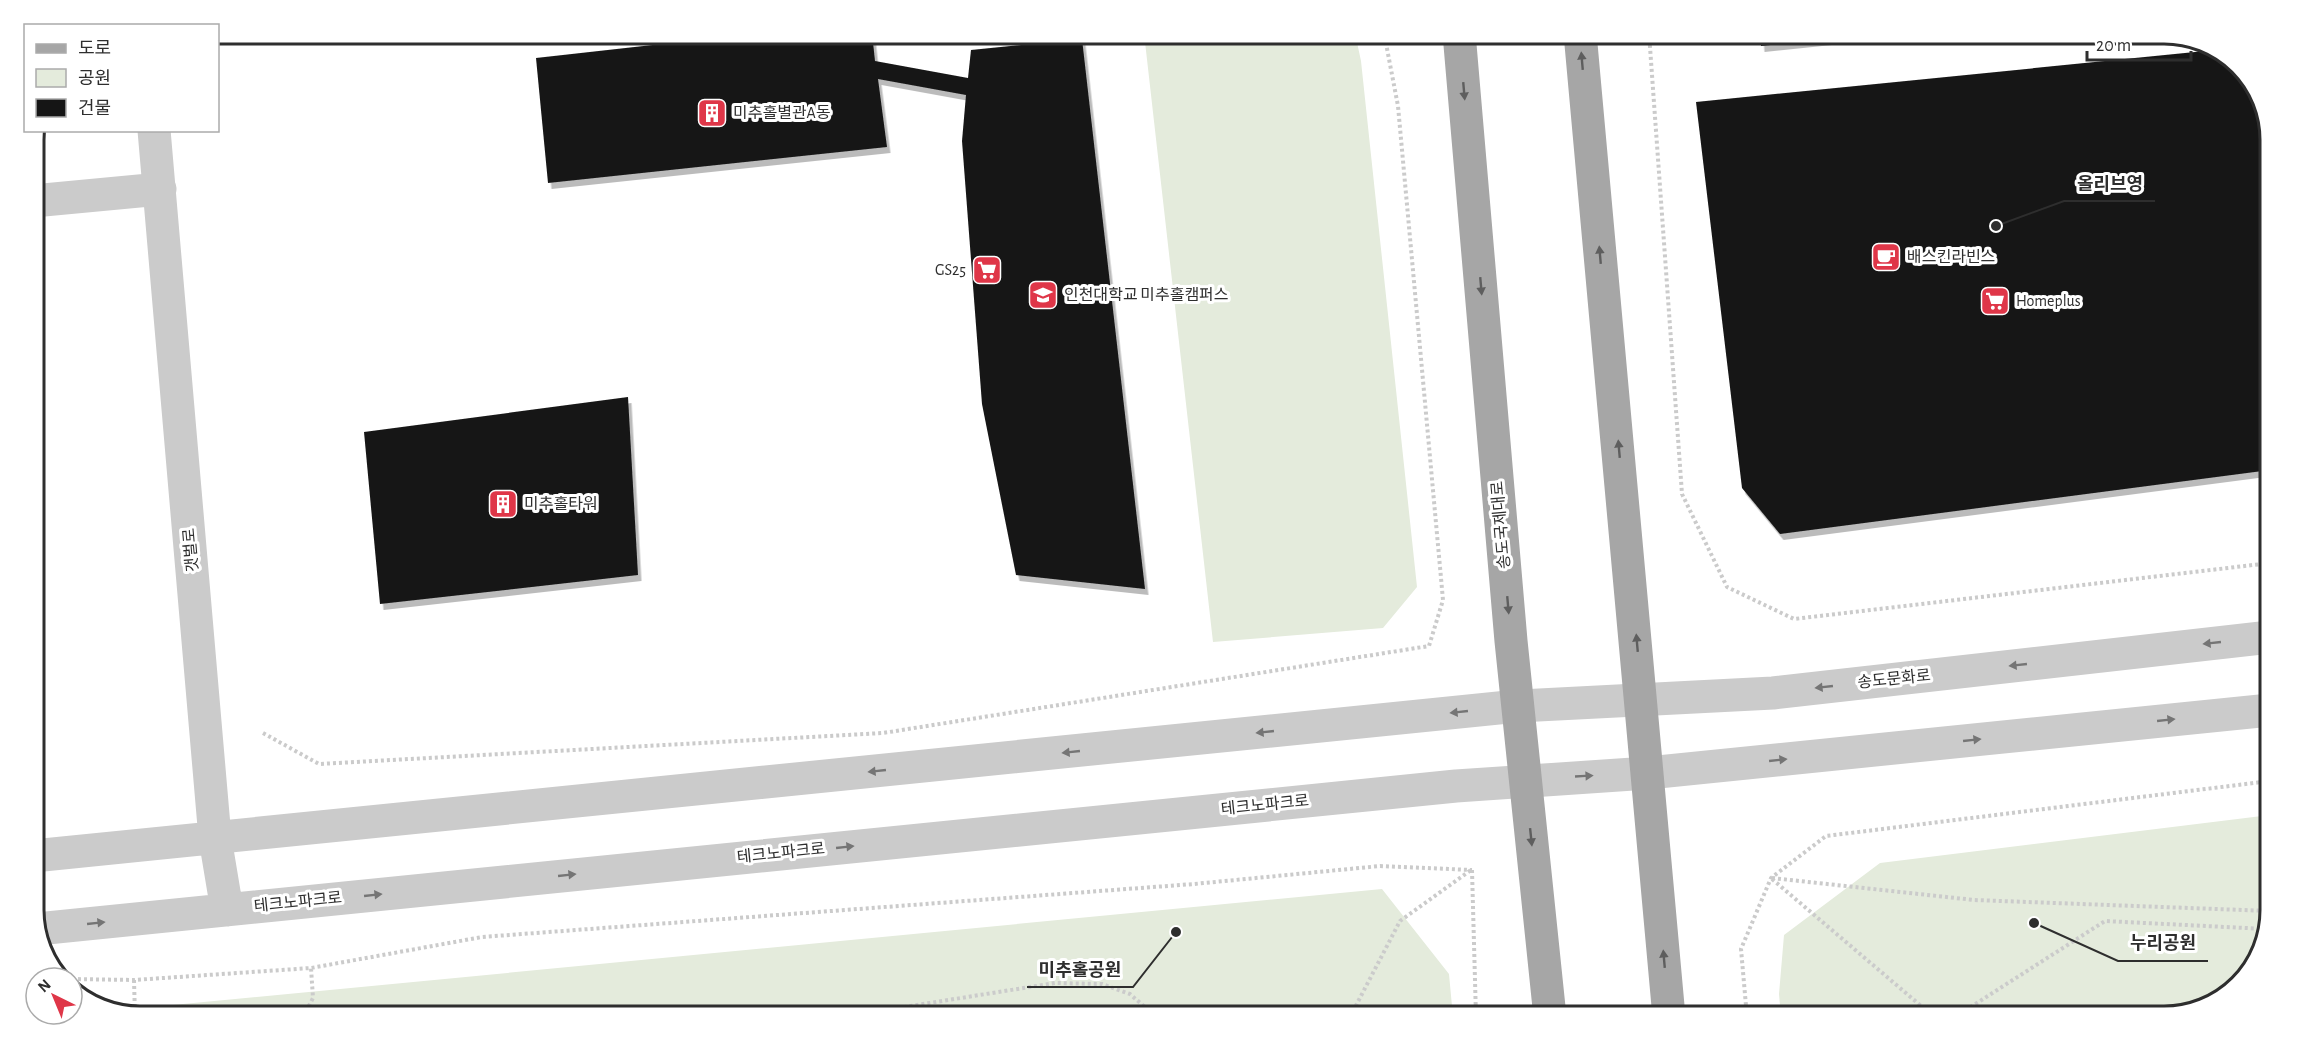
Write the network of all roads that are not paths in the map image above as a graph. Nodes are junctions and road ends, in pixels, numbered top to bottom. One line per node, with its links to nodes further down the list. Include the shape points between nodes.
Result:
1 (1460, 44): 8 (main road, 송도국제대로, one-way to 8)
2 (1581, 44): 7 (main road, one-way to 2)
3 (154, 132): 4 (street, 갯벌로)
4 (160, 189): 5 (street); 12 (street, 갯벌로)
5 (44, 200)
6 (2260, 638): 7 (street, 송도문화로, one-way to 7, via 1773,693)
7 (1642, 701): 8 (street, 송도문화로); 10 (main road)
8 (1518, 706): 11 (main road, 송도국제대로); 12 (street, one-way to 12)
9 (2260, 711): 10 (street, one-way to 9)
10 (1648, 773): 11 (street, one-way to 10); 17 (main road, one-way to 10)
11 (1525, 779): 14 (street, 테크노파크로, one-way to 11); 16 (main road, 송도국제대로, one-way to 16)
12 (215, 838): 13 (street); 14 (street, 갯벌로)
13 (44, 855)
14 (227, 910): 15 (street, 테크노파크로, one-way to 14)
15 (45, 928)
16 (1549, 1006)
17 (1668, 1006)

